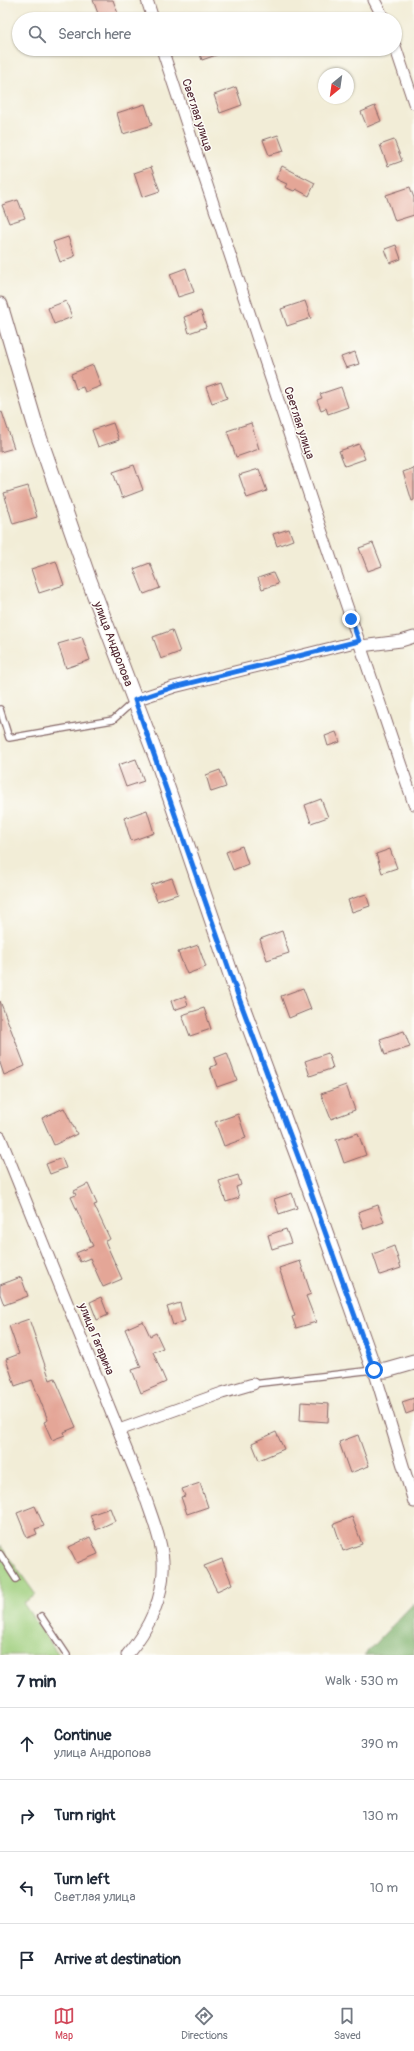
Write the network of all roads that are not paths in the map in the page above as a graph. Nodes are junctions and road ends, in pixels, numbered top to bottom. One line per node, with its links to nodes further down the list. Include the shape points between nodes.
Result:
1 (147, 0): 3 (street)
2 (374, 0): 4 (street)
3 (151, 12)
4 (380, 12)
5 (164, 56): 10 (street, Светлая улица)
6 (398, 56): 7 (street)
7 (414, 103)
8 (0, 305): 11 (street, улица Андропова, via 37,431 115,652)
9 (414, 637): 10 (street, via 401,641)
10 (360, 644): 11 (street, via 174,687); 13 (street, Светлая улица)
11 (135, 700): 12 (lane, via 114,720 10,738); 16 (street, улица Андропова, via 240,1001)
12 (0, 710)
13 (414, 804)
14 (0, 1137): 18 (street, улица Гагарина)
15 (414, 1362): 16 (street, via 386,1370)
16 (374, 1370): 17 (lane); 19 (street, улица Андропова)
17 (253, 1384): 18 (street)
18 (119, 1430): 24 (street, улица Гагарина, via 145,1496 162,1553 162,1590 143,1633)
19 (414, 1502)
20 (0, 1554): 21 (lane)
21 (16, 1579)
22 (41, 1616): 23 (lane)
23 (67, 1655)
24 (126, 1655)

